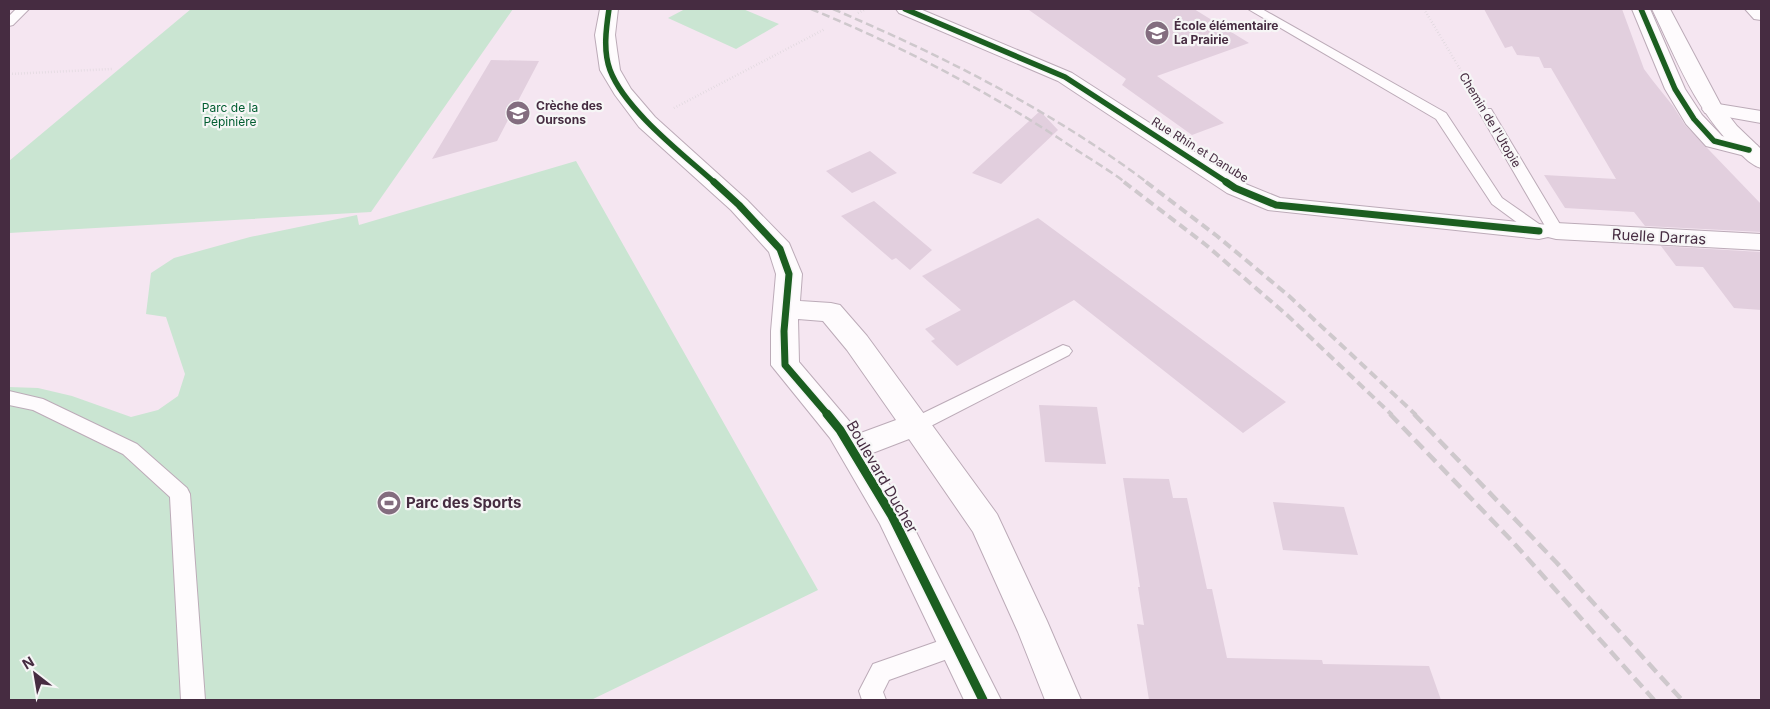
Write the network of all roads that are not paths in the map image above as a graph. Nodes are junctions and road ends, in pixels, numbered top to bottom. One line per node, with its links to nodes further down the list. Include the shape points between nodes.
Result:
1 (23, 9): 9 (lane)
2 (609, 9): 16 (street, Boulevard Ducher, via 605,35 610,70 622,91 647,122 739,205 780,250 789,274)
3 (905, 9): 14 (street, Rue Rhin et Danube, via 1065,76 1235,188 1276,205)
4 (1254, 9): 14 (lane, via 1441,116 1497,201)
5 (1640, 9): 13 (street, via 1675,89 1694,119 1714,141)
6 (1661, 9): 10 (street)
7 (1754, 9): 8 (street)
8 (1761, 15)
9 (9, 22)
10 (1712, 109): 12 (street); 13 (street)
11 (1486, 112): 14 (lane, Chemin de l'Utopie)
12 (1761, 117)
13 (1755, 156)
14 (1548, 231): 15 (street, Ruelle Darras)
15 (1761, 242)
16 (786, 309): 19 (street, via 831,312); 20 (street, Boulevard Ducher, via 785,365)
17 (1063, 351): 19 (lane)
18 (9, 398): 22 (lane, via 37,404 130,449 180,494)
19 (916, 425): 20 (street); 25 (street, via 986,524)
20 (852, 448): 21 (street, Boulevard Ducher, via 892,516)
21 (956, 646): 23 (lane, via 881,672 871,691); 24 (street, Boulevard Ducher)
22 (193, 700)
23 (874, 700)
24 (983, 700)
25 (1063, 700)

